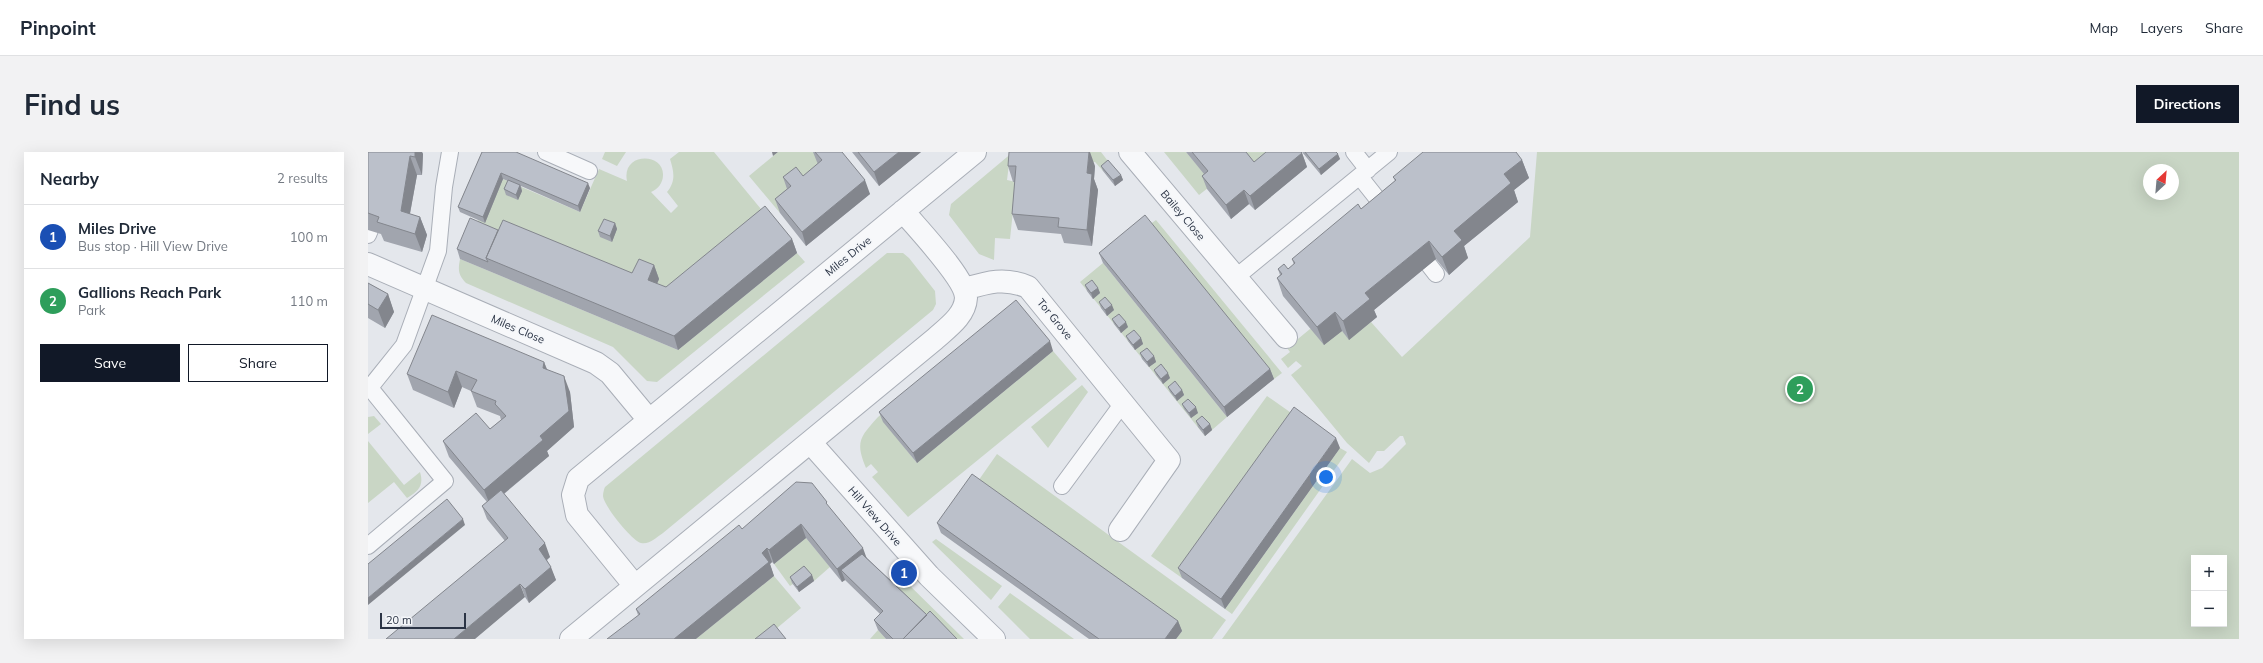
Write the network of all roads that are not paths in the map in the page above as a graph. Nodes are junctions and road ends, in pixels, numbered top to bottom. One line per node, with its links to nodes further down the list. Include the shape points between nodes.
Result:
1 (450, 152): 13 (lane, via 438,251)
2 (546, 152): 7 (lane)
3 (975, 152): 9 (street, Miles Drive)
4 (1130, 152): 12 (street, Bailey Close)
5 (1354, 152): 8 (lane)
6 (1389, 152): 8 (lane)
7 (589, 171)
8 (1364, 173): 10 (lane); 12 (lane)
9 (903, 211): 14 (street); 18 (street, Miles Drive)
10 (1387, 211)
11 (368, 264): 13 (street, Miles Close)
12 (1236, 278): 15 (street, Bailey Close)
13 (424, 289): 16 (lane, via 404,345); 18 (street, Miles Close, via 596,363 610,373)
14 (965, 289): 17 (street, Tor Grove, via 1014,280 1028,287); 19 (street, via 966,299 962,311 951,325)
15 (1286, 336)
16 (369, 389): 22 (lane, via 444,481)
17 (1123, 403): 20 (lane); 21 (street, Tor Grove, via 1169,460)
18 (649, 420): 23 (street, Miles Drive, via 578,479 573,495 577,515)
19 (810, 442): 23 (street); 25 (street, Hill View Drive, via 924,571)
20 (1062, 486)
21 (1120, 530)
22 (368, 546)
23 (636, 586): 24 (street)
24 (571, 639)
25 (994, 639)

